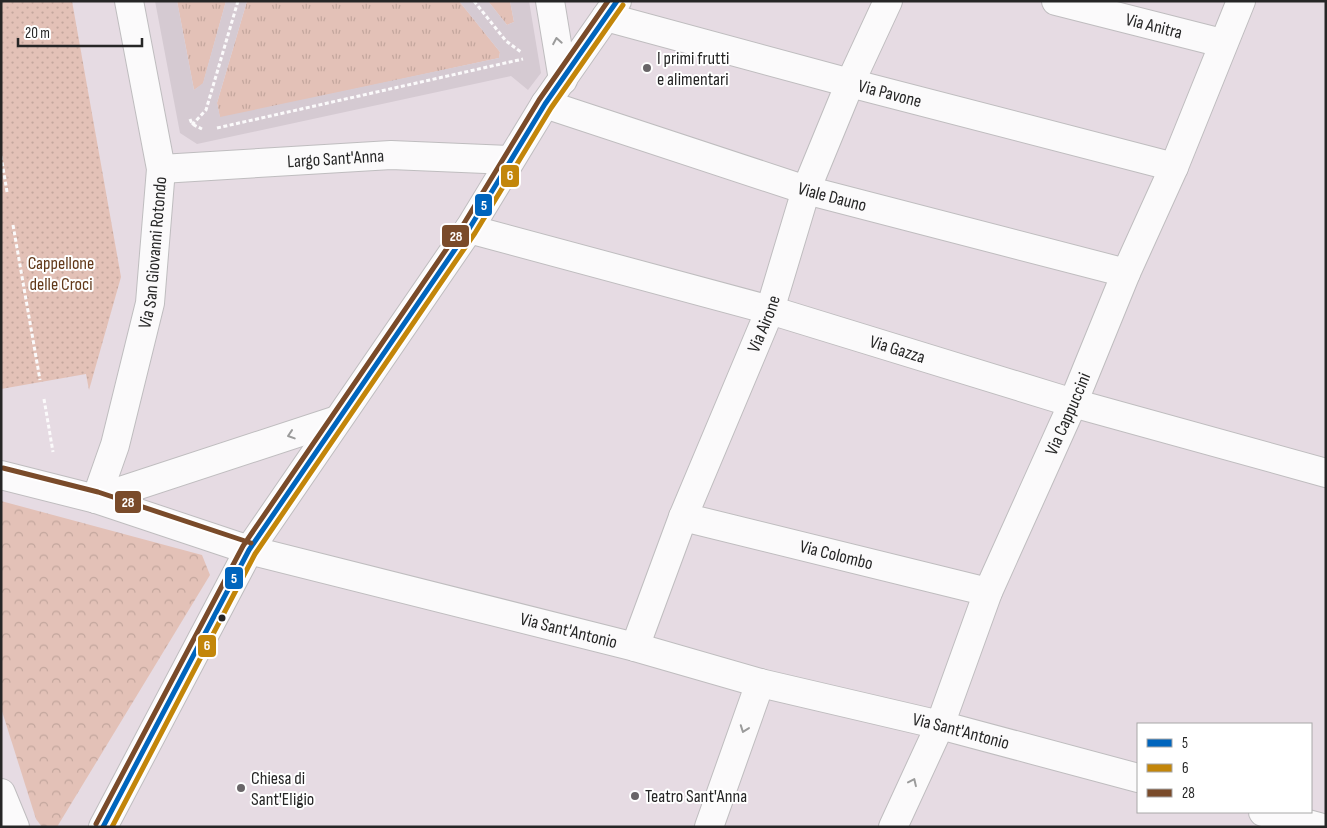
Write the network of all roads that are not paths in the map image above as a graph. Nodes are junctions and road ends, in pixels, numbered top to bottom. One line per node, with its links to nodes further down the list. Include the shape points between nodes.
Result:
1 (130, 1): 13 (street, Via San Giovanni Rotondo)
2 (550, 1): 8 (street, one-way to 2)
3 (888, 1): 9 (street, Via Airone)
4 (1056, 1): 7 (street, Via Anitra)
5 (1241, 1): 7 (street, Via Cappuccini)
6 (612, 9): 8 (street); 9 (street, Via Pavone)
7 (1222, 43): 12 (street, Via Cappuccini)
8 (564, 80): 10 (street)
9 (850, 83): 12 (street, Via Pavone); 14 (street, Via Airone)
10 (545, 104): 11 (street); 14 (street, Viale Dauno)
11 (509, 160): 13 (street, Largo Sant'Anna, via 391,155); 15 (street)
12 (1174, 167): 16 (street, Via Cappuccini)
13 (161, 169): 22 (street, Via San Giovanni Rotondo, via 150,303 115,445)
14 (806, 190): 16 (street, Viale Dauno); 17 (street, Via Airone)
15 (469, 228): 17 (street, Via Gazza); 19 (street)
16 (1126, 273): 18 (street, Via Cappuccini)
17 (770, 310): 18 (street, Via Gazza); 23 (street, Via Airone)
18 (1073, 403): 20 (street, Via Gazza); 25 (street, Via Cappuccini)
19 (337, 420): 22 (street, one-way to 22); 24 (street)
20 (1326, 473)
21 (1, 475): 22 (street, Via Sant'Antonio)
22 (96, 499): 24 (street, Via Sant'Antonio)
23 (683, 517): 25 (street, Via Colombo); 26 (street, Via Airone)
24 (249, 550): 26 (street, Via Sant'Antonio); 33 (street)
25 (988, 592): 28 (street, Via Cappuccini)
26 (635, 647): 27 (street, Via Sant'Antonio)
27 (760, 683): 28 (street, Via Sant'Antonio); 34 (street, one-way to 34)
28 (940, 725): 29 (street, Via Sant'Antonio); 35 (street, Via Cappuccini, one-way to 28)
29 (1137, 778)
30 (1, 793): 32 (street)
31 (1267, 813): 36 (street)
32 (15, 827)
33 (103, 827)
34 (709, 827)
35 (893, 827)
36 (1319, 827)

